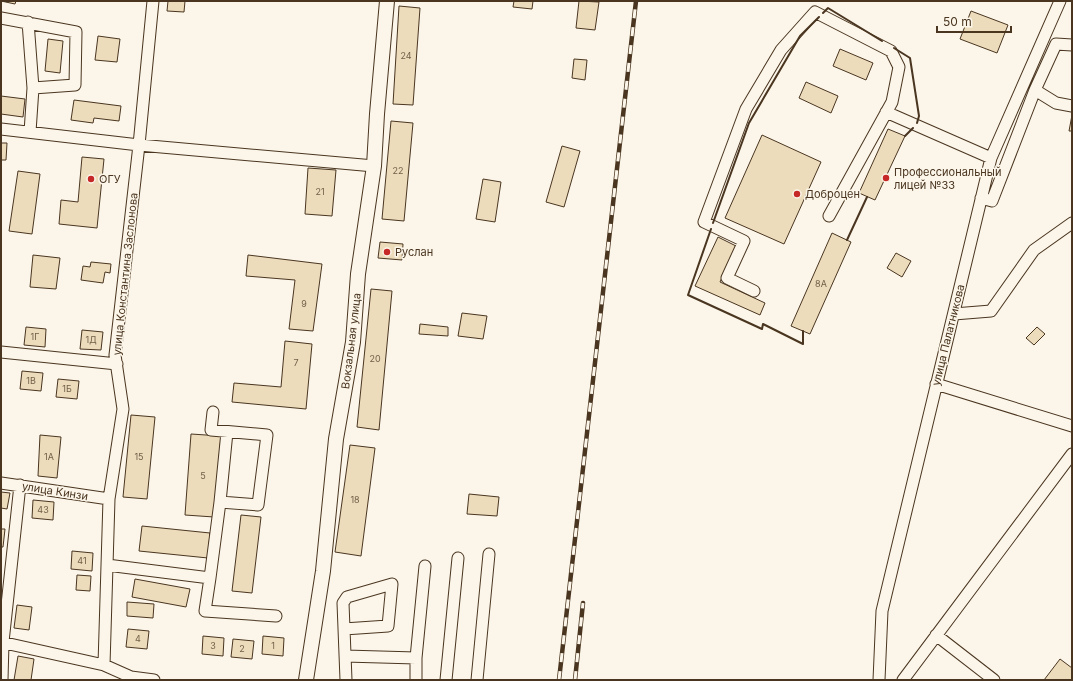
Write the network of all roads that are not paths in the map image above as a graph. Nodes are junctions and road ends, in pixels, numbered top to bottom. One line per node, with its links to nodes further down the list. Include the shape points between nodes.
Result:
1 (152, 1): 13 (street, улица Константина Заслонова)
2 (388, 1): 15 (main road, Вокзальная улица)
3 (1060, 1): 14 (street, улица Палатникова)
4 (1, 18): 5 (street)
5 (28, 22): 7 (street); 7 (street, via 76,32 75,85)
6 (1072, 45): 8 (street, via 1056,44)
7 (33, 88): 12 (street)
8 (1035, 90): 9 (street, via 1056,102); 16 (street, via 992,201)
9 (1072, 106)
10 (886, 112): 14 (street); 17 (street); 19 (street, via 892,102 899,67 891,51 815,12 812,14 781,50 746,109 704,222 744,241 727,278)
11 (1, 129): 12 (street)
12 (30, 132): 13 (street)
13 (139, 145): 15 (street); 22 (street, улица Константина Заслонова, via 115,354)
14 (991, 158): 16 (street, улица Палатникова)
15 (374, 166): 47 (main road, Вокзальная улица, via 358,274 353,342 336,439 323,571)
16 (981, 198): 20 (street, улица Палатникова)
17 (829, 216)
18 (1072, 223): 20 (street, via 1034,250 991,311)
19 (754, 291)
20 (954, 314): 23 (street, улица Палатникова)
21 (1, 352): 22 (street)
22 (117, 364): 30 (street, улица Константина Заслонова, via 123,409)
23 (936, 384): 25 (street); 52 (street, улица Палатникова, via 882,611)
24 (213, 412): 26 (street, via 210,430)
25 (1072, 426)
26 (227, 432): 31 (street); 31 (street, via 267,435 258,505)
27 (1072, 454): 39 (street)
28 (1, 483): 29 (street, улица Кинзи)
29 (20, 485): 30 (street, улица Кинзи); 40 (street)
30 (109, 499): 34 (street, улица Константина Заслонова)
31 (220, 502): 36 (street)
32 (489, 554): 51 (street)
33 (458, 558): 50 (street)
34 (107, 565): 36 (street); 43 (street, улица Константина Заслонова)
35 (425, 566): 42 (street)
36 (210, 578): 37 (street, via 205,611)
37 (276, 616)
38 (344, 629): 38 (street, via 388,626 392,584 347,597 343,603); 41 (street)
39 (936, 635): 53 (street); 54 (street)
40 (2, 642): 43 (street); 45 (street)
41 (345, 656): 42 (street); 48 (street)
42 (416, 658): 49 (street)
43 (104, 665): 44 (street)
44 (131, 678): 46 (street)
45 (2, 680)
46 (154, 680)
47 (306, 680)
48 (346, 680)
49 (416, 680)
50 (446, 680)
51 (477, 680)
52 (879, 680)
53 (903, 680)
54 (994, 680)

